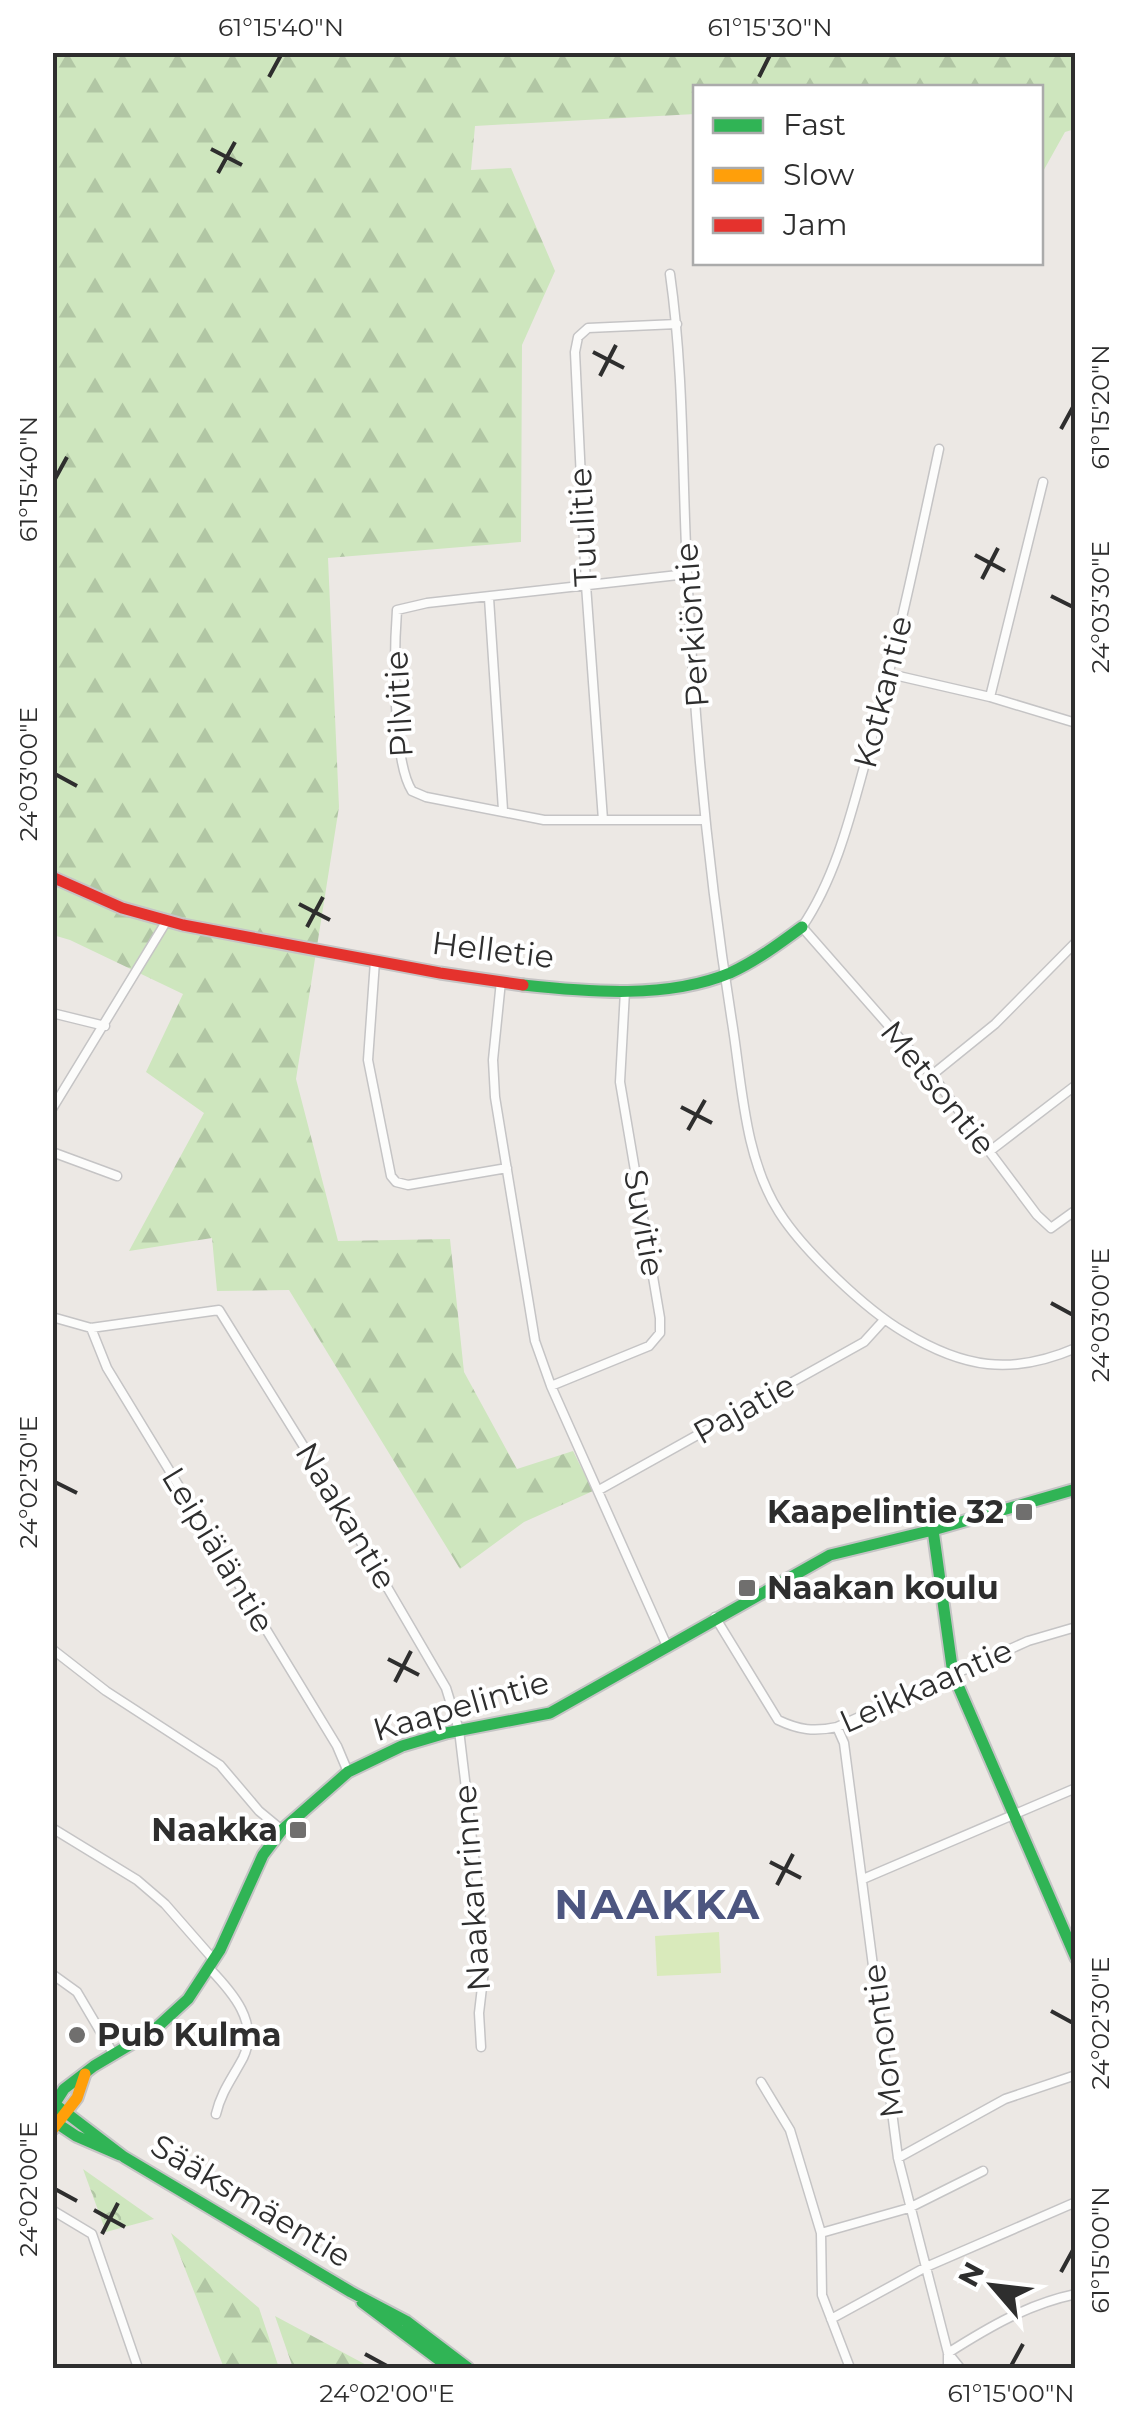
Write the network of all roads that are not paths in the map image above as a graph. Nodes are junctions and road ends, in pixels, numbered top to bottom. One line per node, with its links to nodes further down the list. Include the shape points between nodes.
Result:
1 (670, 274): 2 (street, Perkiöntie)
2 (677, 324): 5 (street, Perkiöntie); 6 (street, Tuulitie, via 588,328 578,337)
3 (939, 449): 8 (street, Kotkantie)
4 (1043, 482): 9 (street)
5 (687, 574): 6 (street, Pilvitie); 13 (street, Perkiöntie)
6 (586, 584): 7 (street, Pilvitie); 12 (street, Tuulitie)
7 (489, 598): 11 (street); 11 (street, Pilvitie, via 397,610 402,771 412,791 426,798)
8 (890, 674): 9 (street); 16 (street, Kotkantie, via 832,870)
9 (990, 698): 10 (street)
10 (1076, 723)
11 (503, 810): 12 (street, Pilvitie, via 544,820)
12 (602, 820): 13 (street, Pilvitie)
13 (705, 820): 19 (street, Perkiöntie)
14 (52, 878): 15 (street, Helletie)
15 (166, 922): 18 (street, Helletie); 23 (street)
16 (802, 927): 19 (street, Helletie); 24 (street, Metsontie)
17 (1076, 942): 24 (street, via 995,1024)
18 (375, 961): 20 (street, Helletie); 29 (street, via 368,1060 391,1176 408,1186)
19 (724, 975): 21 (street, Helletie); 33 (street, Perkiöntie, via 757,1166 802,1242)
20 (501, 980): 21 (street, Helletie); 29 (street, via 493,1060)
21 (625, 991): 36 (street, Suvitie, via 620,1082 660,1333 650,1346)
22 (52, 1013): 23 (street)
23 (105, 1026): 26 (street)
24 (932, 1075): 28 (street, Metsontie)
25 (1076, 1084): 28 (street)
26 (52, 1109)
27 (52, 1152): 30 (street)
28 (990, 1152): 31 (street, Metsontie, via 1051,1228)
29 (507, 1168): 36 (street, via 536,1341)
30 (117, 1176)
31 (1076, 1210)
32 (52, 1317): 34 (street)
33 (884, 1320): 35 (street, Perkiöntie, via 966,1362 1029,1365); 38 (street, Pajatie, via 864,1342)
34 (91, 1328): 46 (street, Naakantie, via 219,1310 404,1612 446,1688); 47 (street, Leipiäläntie, via 106,1368)
35 (1076, 1348)
36 (551, 1386): 38 (street)
37 (1076, 1489): 39 (street, Kaapelintie)
38 (599, 1490): 42 (street)
39 (933, 1530): 40 (street, Kaapelintie, via 830,1554); 44 (street)
40 (715, 1617): 42 (street, Kaapelintie); 45 (street, Leikkaantie, via 778,1720 816,1731)
41 (1076, 1627): 44 (street, Leikkaantie)
42 (667, 1646): 46 (street, Kaapelintie, via 550,1713)
43 (52, 1650): 51 (street, via 220,1766)
44 (954, 1674): 45 (street, Leikkaantie); 49 (street)
45 (837, 1727): 52 (street, Monontie)
46 (459, 1730): 47 (street, Kaapelintie, via 402,1746); 56 (street, Naakanrinne, via 480,1906)
47 (348, 1772): 51 (street, Kaapelintie)
48 (1076, 1788): 49 (street)
49 (1014, 1814): 52 (street); 53 (street)
50 (52, 1828): 54 (street, via 165,1904)
51 (282, 1830): 54 (street, Kaapelintie, via 262,1855)
52 (864, 1879): 66 (street, Monontie)
53 (1076, 1958)
54 (212, 1964): 57 (street, Kaapelintie, via 171,2017); 63 (street, via 238,2001 248,2031 246,2053)
55 (52, 1974): 57 (street, via 77,1992)
56 (481, 2047)
57 (114, 2053): 58 (street, Kaapelintie)
58 (85, 2074): 61 (street, Kaapelintie); 62 (street, Kaapelintie)
59 (1076, 2075): 66 (street, via 1005,2099)
60 (761, 2082): 71 (street, via 790,2130)
61 (54, 2103): 62 (street, Sääksmäentie); 64 (street)
62 (68, 2112): 64 (street, Kaapelintie); 65 (street, Sääksmäentie)
63 (216, 2114)
64 (54, 2124): 65 (street, Sääksmäentie)
65 (124, 2156): 73 (street, Sääksmäentie)
66 (898, 2158): 69 (street, Monontie)
67 (983, 2171): 69 (street)
68 (1076, 2202): 72 (street)
69 (908, 2208): 71 (street); 72 (street, Monontie)
70 (52, 2210): 77 (street, via 92,2234)
71 (821, 2233): 75 (street, via 820,2280)
72 (926, 2267): 75 (street); 76 (street, Monontie)
73 (351, 2292): 78 (street, Sääksmäentie); 79 (street, Sääksmäentie, via 406,2321)
74 (1076, 2294): 76 (street, via 1002,2320)
75 (831, 2319): 80 (street)
76 (948, 2352): 81 (street, Monontie); 82 (street, Monontie)
77 (138, 2368)
78 (450, 2368)
79 (468, 2368)
80 (850, 2368)
81 (948, 2368)
82 (960, 2368)

